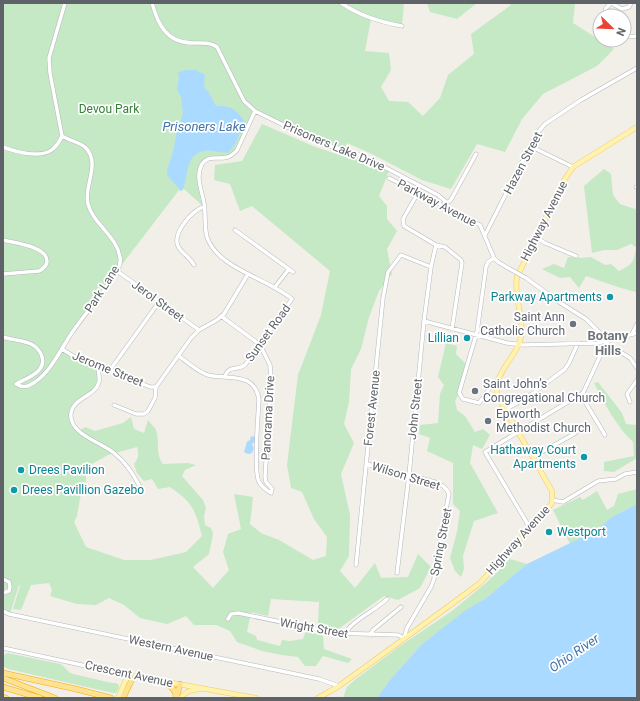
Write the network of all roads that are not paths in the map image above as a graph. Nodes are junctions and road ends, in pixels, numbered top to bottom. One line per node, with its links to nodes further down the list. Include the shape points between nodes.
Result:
1 (65, 3): 10 (street, via 49,58)
2 (152, 3): 8 (street, Prisoners Lake Drive, via 161,27 170,36 184,42 206,43 217,47 244,101)
3 (341, 3): 6 (street, via 371,19)
4 (611, 3): 5 (street, via 622,9)
5 (631, 3)
6 (402, 26)
7 (637, 68): 11 (street, Hazen Street, via 549,120 539,130)
8 (255, 112): 17 (street, Prisoners Lake Drive, via 328,146 367,158 438,195); 18 (street, via 233,155 226,158 211,158 200,168)
9 (637, 127): 14 (main road, Highway Avenue)
10 (62, 136): 12 (street, via 52,149 44,153 28,153); 29 (street, Park Lane, via 84,146 91,157 88,202 93,215 118,251 120,260)
11 (530, 146): 14 (street); 20 (street, Hazen Street)
12 (3, 147)
13 (476, 154): 17 (street, via 452,198)
14 (573, 166): 21 (main road, Highway Avenue)
15 (389, 178): 16 (street, Parkway Avenue)
16 (418, 193): 17 (street, Parkway Avenue); 23 (street, via 403,219 403,224)
17 (445, 205): 20 (street, Parkway Avenue, via 480,225)
18 (204, 207): 26 (street, via 194,211 179,231 177,239 179,248); 32 (street, via 207,237 222,258)
19 (235, 230): 28 (street)
20 (485, 235): 25 (street, Parkway Avenue)
21 (536, 238): 24 (street); 47 (main road, Highway Avenue, via 516,279 521,332)
22 (3, 240): 31 (street, via 35,248 44,252 47,259 45,266 39,271)
23 (436, 245): 27 (street, John Street); 38 (street, via 445,247 462,263)
24 (576, 256)
25 (494, 258): 42 (street, via 486,266); 44 (street, bridge, via 586,319)
26 (194, 265)
27 (431, 267): 36 (street, John Street); 65 (street, Forest Avenue, via 401,255 388,272)
28 (289, 269): 30 (street); 33 (street)
29 (117, 271): 34 (street, Jerol Street); 48 (street, Park Lane)
30 (294, 272)
31 (3, 274)
32 (248, 274): 33 (street); 35 (street)
33 (275, 287): 46 (street, Sunset Road, via 292,300)
34 (159, 302): 39 (street, Jerol Street); 52 (street)
35 (221, 316): 39 (street); 46 (street)
36 (424, 321): 38 (street); 67 (street, John Street)
37 (637, 324): 41 (street)
38 (452, 329): 42 (street)
39 (199, 330): 49 (street)
40 (637, 333): 41 (street)
41 (632, 334): 44 (street)
42 (476, 335): 47 (street); 55 (street, via 459,393 462,399 479,403)
43 (3, 337): 48 (street, Park Lane, via 31,344 42,356 40,370 16,384 21,386 36,382)
44 (607, 341): 45 (street); 51 (street, via 609,345 630,358); 57 (street)
45 (578, 343): 47 (street); 60 (street, via 565,369 532,394)
46 (259, 345): 53 (street, Sunset Road, via 245,364 240,368 230,369); 53 (street, Panorama Drive, via 270,367 265,477 272,488 271,493 261,486 256,466 258,393 248,382)
47 (518, 345): 55 (main road, Highway Avenue)
48 (62, 349): 50 (street, Jerome Street, via 78,359)
49 (179, 356): 53 (street, via 205,374); 56 (street)
50 (98, 366): 52 (street, Jerome Street); 68 (street, via 99,382 95,390 74,406 71,413 72,423 78,432 115,454)
51 (637, 368)
52 (110, 370): 56 (street, Jerome Street, via 150,387)
53 (225, 376)
54 (637, 380): 58 (street, via 627,394)
55 (497, 383): 60 (main road, Highway Avenue, via 497,394)
56 (156, 387): 59 (street, via 151,406 144,414 136,414)
57 (582, 395): 62 (street); 63 (street)
58 (630, 402)
59 (114, 405)
60 (505, 410): 62 (main road, Highway Avenue)
61 (581, 428): 64 (street)
62 (519, 432): 64 (main road, Highway Avenue); 71 (street, via 485,452)
63 (605, 435)
64 (533, 457): 70 (main road, Highway Avenue, via 552,491)
65 (366, 464): 67 (street, Wilson Street); 72 (street, Forest Avenue)
66 (637, 472): 70 (street, via 616,479 598,481 563,502)
67 (409, 475): 69 (street, Wilson Street, via 435,482); 73 (street, John Street)
68 (140, 487)
69 (446, 488): 82 (street, Spring Street, via 449,498 434,579)
70 (552, 500): 71 (main road, Highway Avenue)
71 (530, 528): 82 (main road, Highway Avenue, via 480,583)
72 (356, 565)
73 (397, 573)
74 (3, 579): 75 (street, via 9,582 10,587 9,591)
75 (3, 593)
76 (387, 599): 80 (street, via 348,628)
77 (401, 607): 81 (street)
78 (3, 611): 90 (street, Western Avenue)
79 (228, 619): 80 (street, Wright Street, via 231,614 238,613)
80 (345, 634): 81 (street, Wright Street)
81 (370, 635): 82 (street, Wright Street)
82 (404, 638): 90 (main road, Highway Avenue)
83 (3, 648): 85 (street, Crescent Avenue)
84 (3, 673): 97 (highway)
85 (130, 676): 87 (main road, Crescent Avenue); 98 (main road); 99 (highway)
86 (3, 678): 96 (highway)
87 (161, 682): 88 (main road, Crescent Avenue); 100 (highway, via 174,689)
88 (182, 685): 91 (main road, Crescent Avenue); 100 (highway); 101 (main road)
89 (3, 686): 95 (highway)
90 (338, 686): 103 (main road)
91 (210, 689): 93 (main road, Crescent Avenue); 101 (main road, via 189,691)
92 (3, 697): 94 (highway)
93 (249, 697): 102 (main road, Crescent Avenue)
94 (6, 698)
95 (40, 698)
96 (55, 698)
97 (111, 698)
98 (118, 698)
99 (123, 698)
100 (176, 698)
101 (181, 698)
102 (256, 698)
103 (318, 698)

